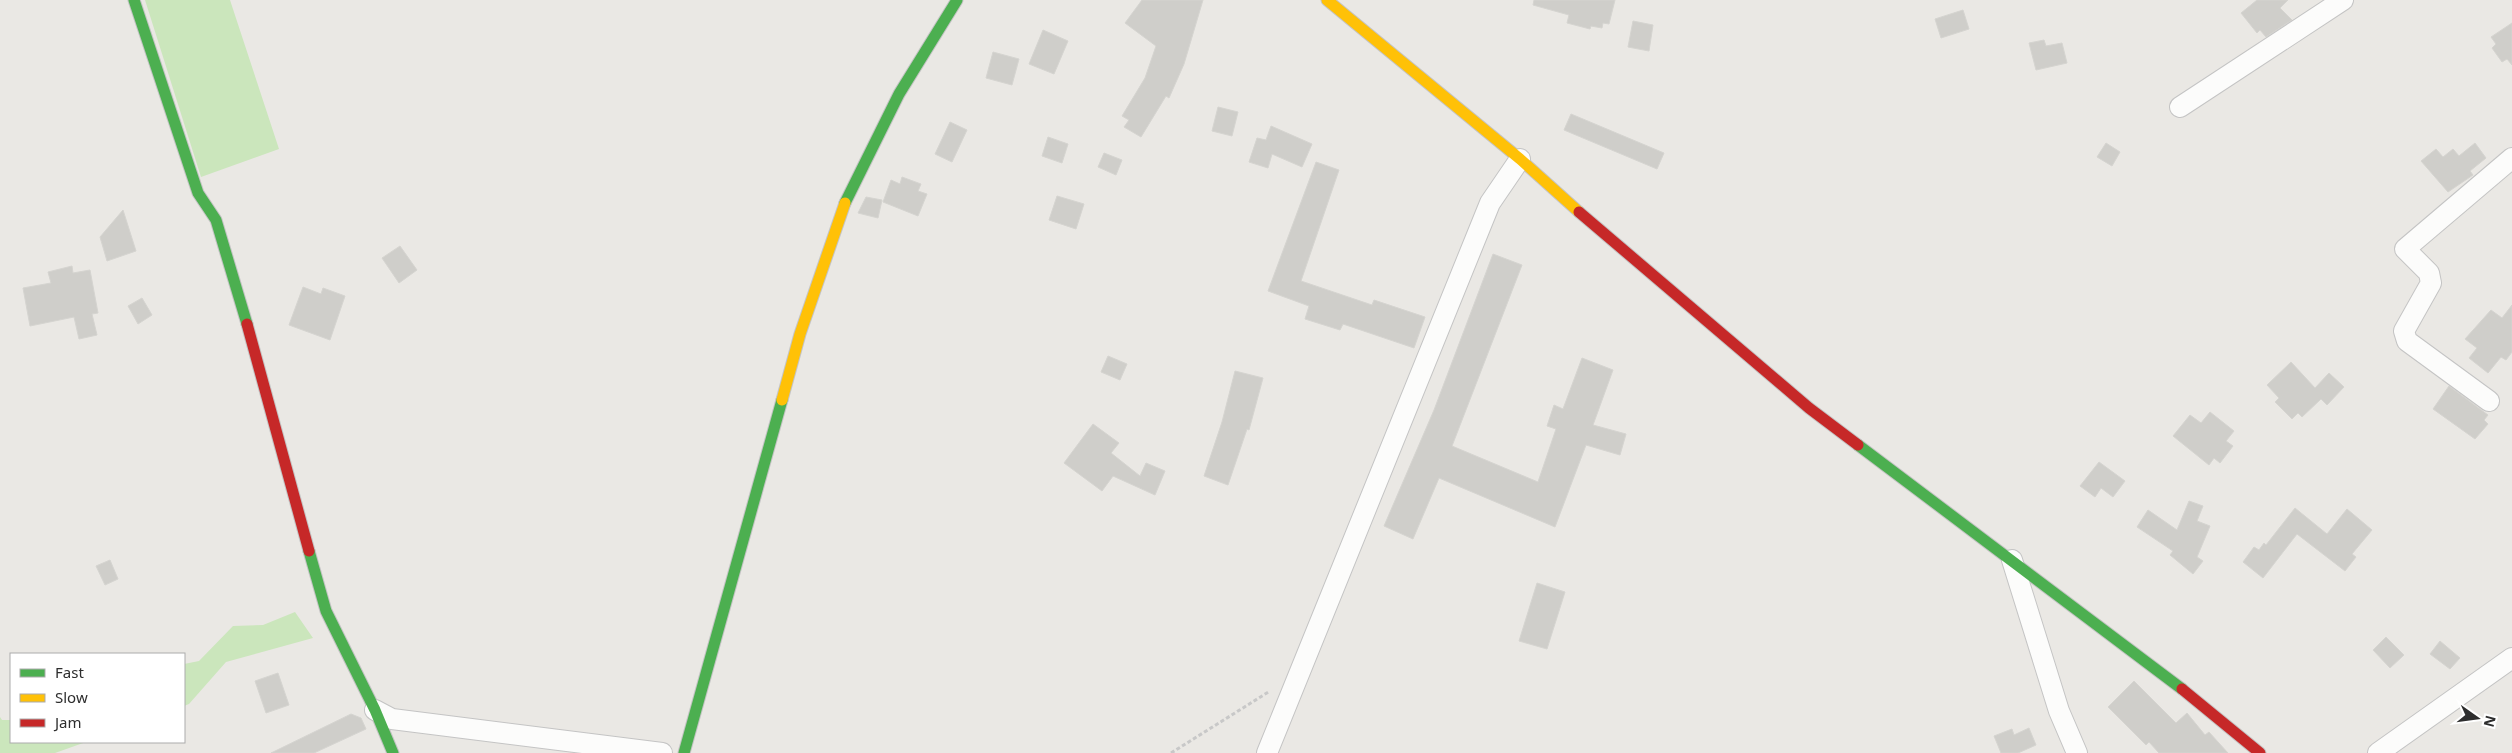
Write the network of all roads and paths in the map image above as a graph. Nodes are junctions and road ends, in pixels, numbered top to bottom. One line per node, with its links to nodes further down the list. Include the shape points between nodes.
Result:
1 (134, 0): 12 (street, via 198,192 216,220 326,610)
2 (957, 0): 15 (street, via 898,94 842,210 800,334)
3 (1327, 0): 7 (street)
4 (2344, 0): 5 (street)
5 (2180, 107)
6 (2512, 158): 8 (street, via 2405,249 2429,273 2431,283 2404,332 2407,341)
7 (1520, 159): 9 (street, via 1802,403); 11 (street, via 1490,203)
8 (2489, 401)
9 (2012, 560): 18 (street, via 2059,711); 19 (street)
10 (2512, 658): 20 (street)
11 (1300, 672): 16 (path); 17 (street)
12 (375, 710): 13 (street); 14 (street, via 392,719)
13 (393, 753)
14 (662, 753)
15 (684, 753)
16 (1171, 753)
17 (1267, 753)
18 (2076, 753)
19 (2260, 753)
20 (2378, 753)

